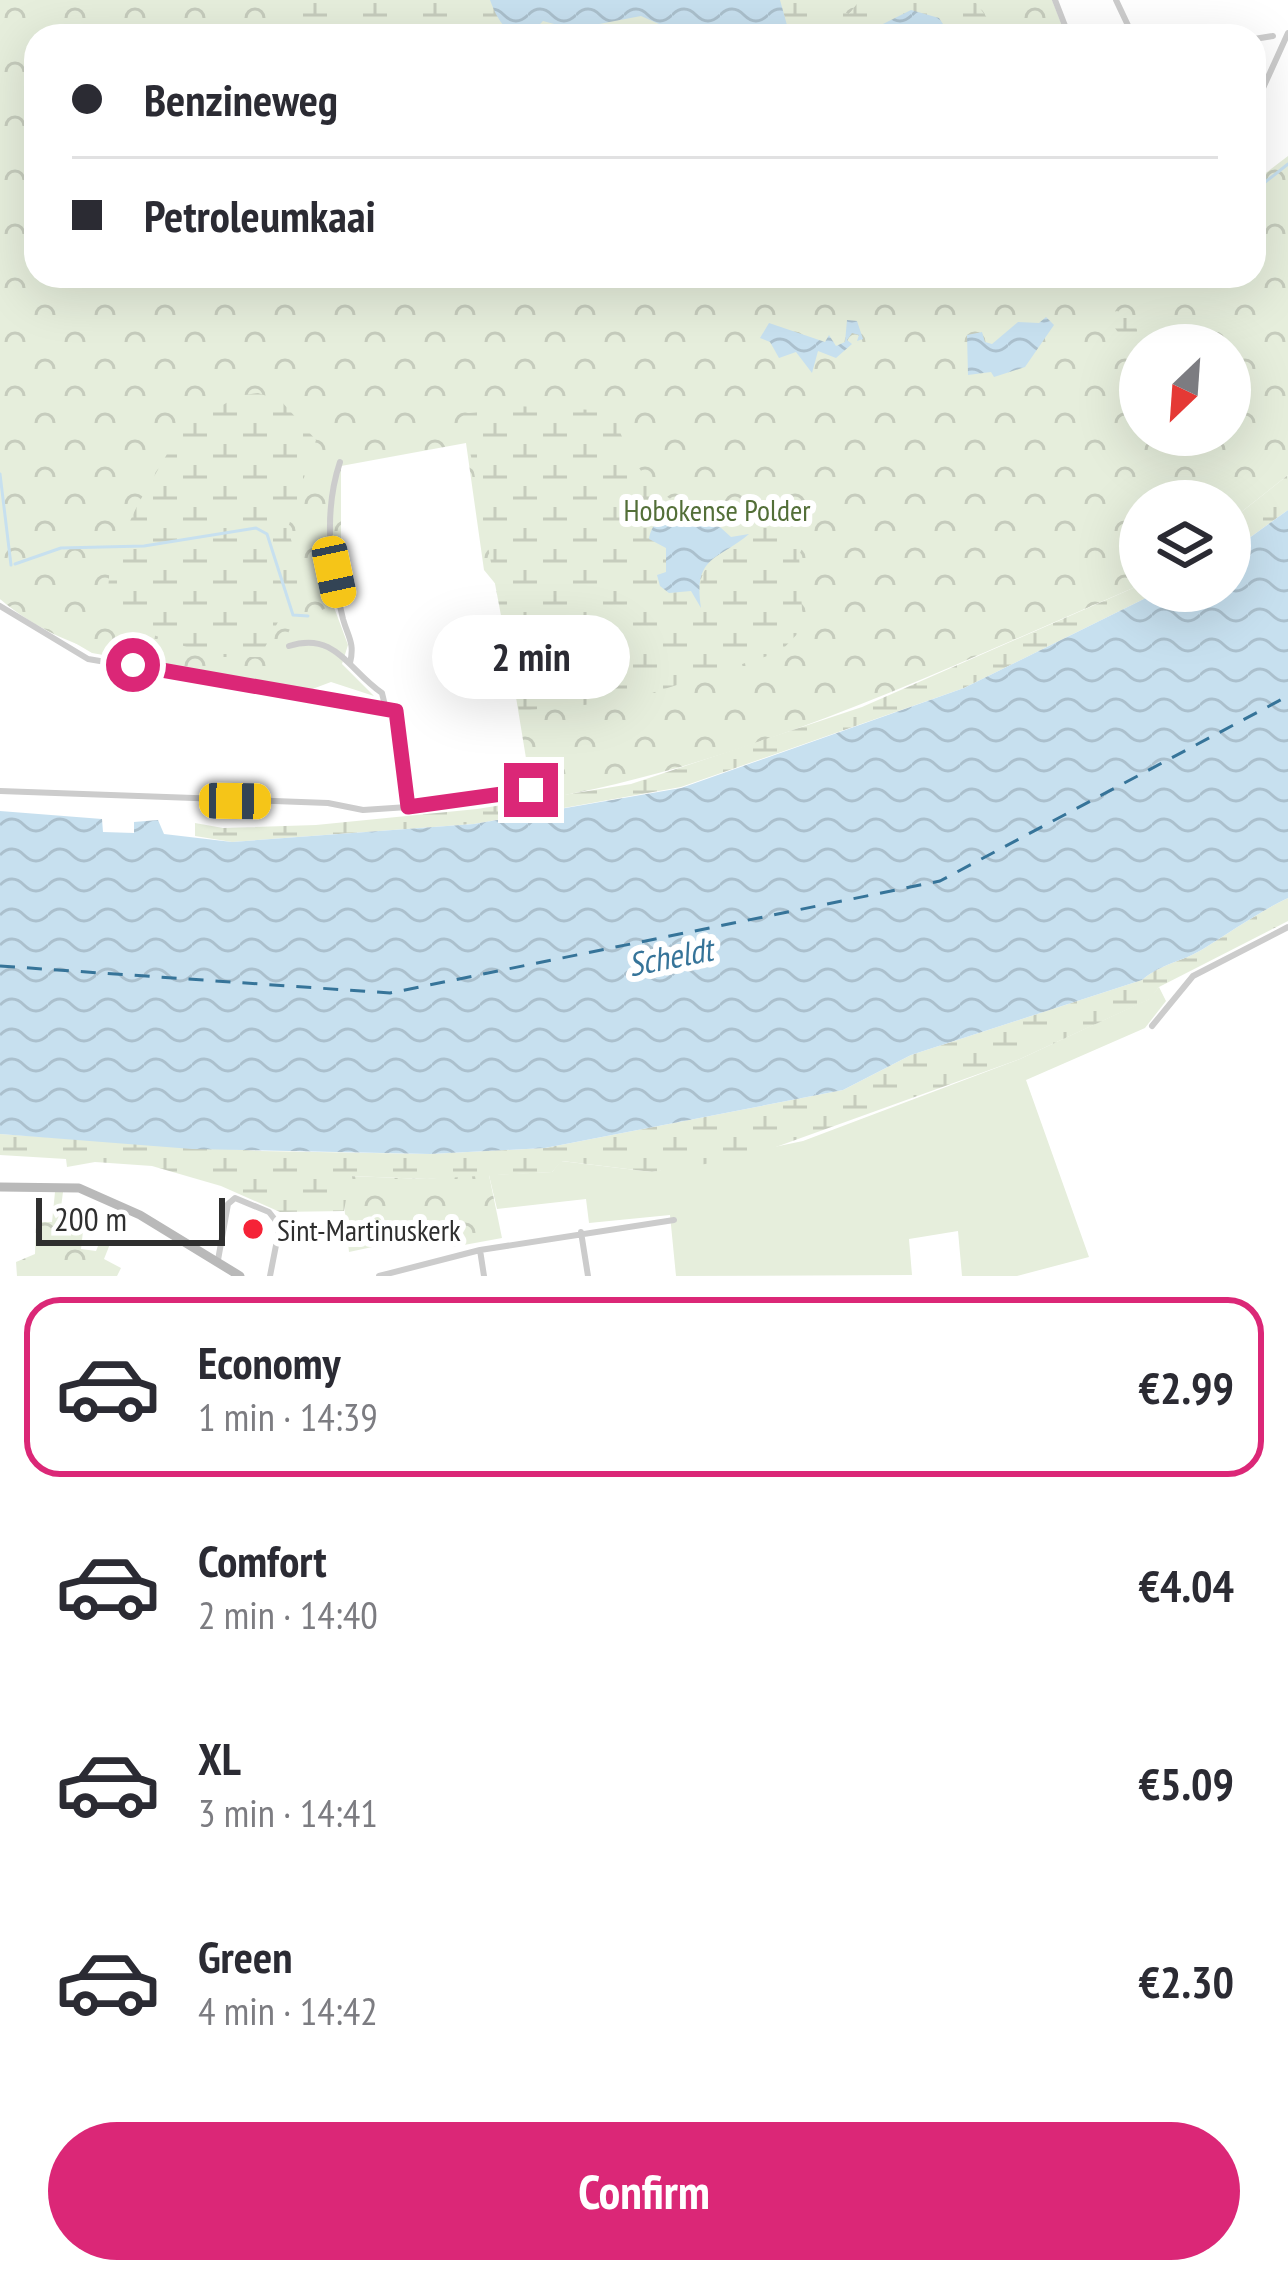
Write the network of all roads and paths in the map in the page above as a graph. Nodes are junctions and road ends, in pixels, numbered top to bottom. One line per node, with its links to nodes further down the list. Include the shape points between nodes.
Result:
1 (1288, 33): 4 (street)
2 (1273, 36): 3 (street)
3 (1266, 37)
4 (1266, 81)
5 (340, 462): 8 (street, via 328,538 354,642)
6 (0, 606): 9 (street, via 88,659)
7 (289, 646): 8 (street, via 321,641)
8 (350, 663): 9 (street, via 382,693)
9 (386, 710): 12 (street, via 396,711)
10 (531, 790): 12 (street)
11 (0, 791): 12 (street)
12 (408, 807)
13 (1288, 927): 14 (street, via 1193,976)
14 (1152, 1025)
15 (0, 1187): 19 (street, via 66,1186 117,1203)
16 (674, 1220): 17 (street)
17 (581, 1232): 18 (street); 24 (street)
18 (480, 1250): 20 (street); 23 (street)
19 (218, 1260): 21 (street); 22 (street, via 235,1198 269,1212 277,1226)
20 (385, 1275)
21 (240, 1276)
22 (269, 1276)
23 (484, 1276)
24 (588, 1276)

